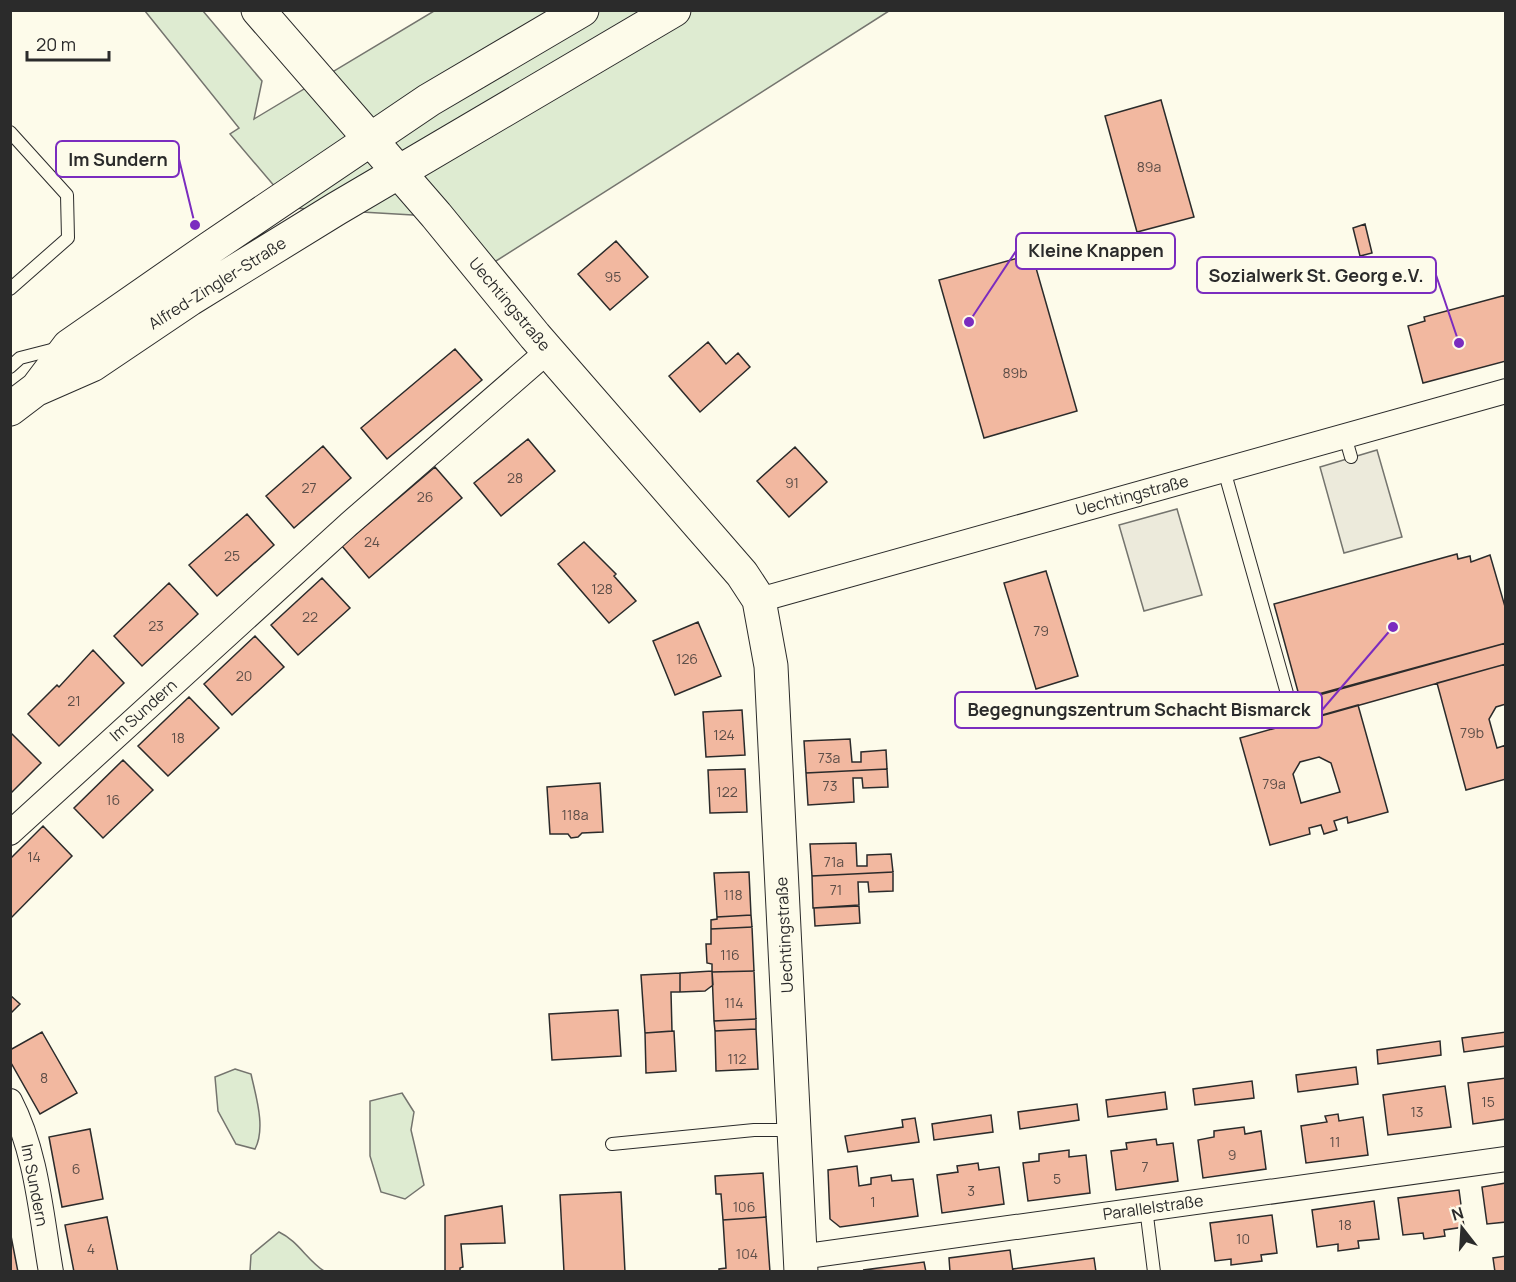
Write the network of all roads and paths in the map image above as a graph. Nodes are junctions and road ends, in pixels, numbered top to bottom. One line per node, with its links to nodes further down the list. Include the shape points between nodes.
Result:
1 (258, 10): 5 (street, Uechtingstraße)
2 (582, 10): 5 (street, Alfred-Zingler-Straße)
3 (674, 10): 6 (street, Alfred-Zingler-Straße)
4 (10, 132): 7 (lane, via 67,195 68,238)
5 (369, 140): 6 (street, Uechtingstraße); 8 (street, Alfred-Zingler-Straße)
6 (399, 174): 9 (street, Uechtingstraße); 12 (street, Alfred-Zingler-Straße, via 199,293 92,365)
7 (10, 289)
8 (69, 346): 10 (lane, via 21,358); 12 (street, Alfred-Zingler-Straße)
9 (548, 351): 14 (street, Uechtingstraße, via 742,574); 16 (street, Im Sundern, via 350,524)
10 (10, 367)
11 (1506, 391): 13 (street, Uechtingstraße, via 1348,447)
12 (23, 400)
13 (1224, 470): 14 (street, Uechtingstraße); 15 (lane)
14 (759, 600): 18 (street, Uechtingstraße, via 771,666)
15 (1288, 697)
16 (10, 833)
17 (10, 1101): 23 (street, Im Sundern, via 23,1126)
18 (793, 1130): 19 (lane, via 754,1130); 22 (street, Uechtingstraße)
19 (612, 1144)
20 (1506, 1159): 21 (street, Parallelstraße)
21 (1146, 1208): 22 (street, Parallelstraße); 24 (lane)
22 (800, 1264)
23 (51, 1272)
24 (1154, 1272)

